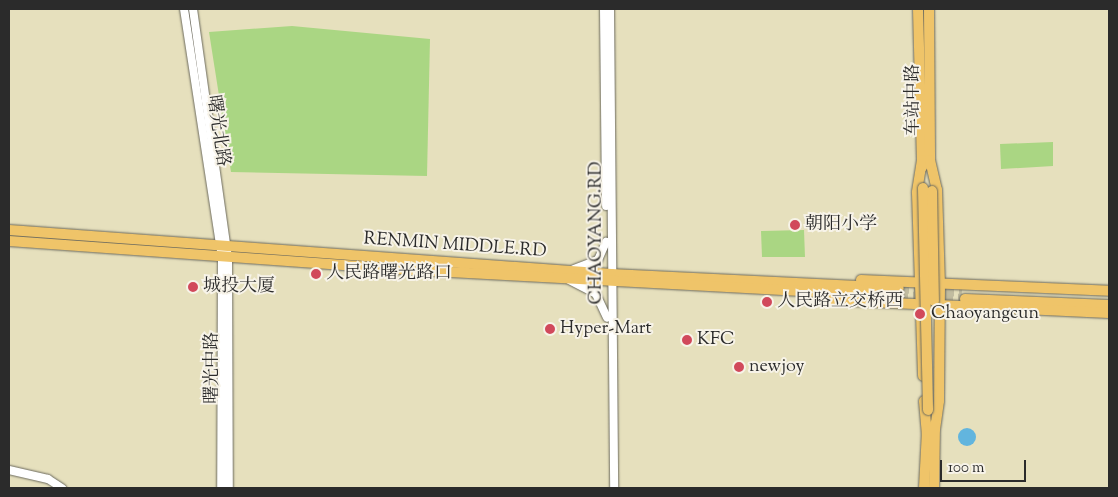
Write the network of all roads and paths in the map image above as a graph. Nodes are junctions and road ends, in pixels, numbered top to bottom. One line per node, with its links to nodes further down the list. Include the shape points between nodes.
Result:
1 (184, 9): 11 (street, 曙光北路)
2 (193, 9): 11 (street, 曙光北路)
3 (604, 9): 10 (street, CHAOYANG.RD)
4 (610, 9): 13 (street, CHAOYANG.RD)
5 (918, 9): 7 (main road, 车站中路)
6 (929, 9): 7 (main road, 车站中路)
7 (926, 160): 14 (main road, via 916,193); 16 (main road, via 937,190); 25 (main road, 车站中路, bridge)
8 (9, 230): 11 (main road, RENMIN MIDDLE.RD)
9 (9, 241): 11 (main road, RENMIN MIDDLE.RD)
10 (606, 242): 12 (street, via 598,260); 13 (street, CHAOYANG.RD)
11 (224, 253): 12 (main road, RENMIN MIDDLE.RD); 28 (street, 曙光中路); 29 (street, 曙光中路)
12 (567, 275): 13 (main road, RENMIN MIDDLE.RD); 24 (street, via 596,294)
13 (609, 277): 15 (main road, RENMIN MIDDLE.RD); 24 (street, CHAOYANG.RD); 31 (street, CHAOYANG.RD)
14 (918, 281): 15 (main road, via 730,276); 16 (main road); 21 (main road)
15 (704, 283): 18 (main road, RENMIN MIDDLE.RD); 21 (main road, via 737,293)
16 (940, 283): 17 (main road); 22 (main road)
17 (1109, 291)
18 (899, 292)
19 (1109, 300): 20 (main road, via 965,295)
20 (1109, 305)
21 (919, 306): 22 (main road); 25 (main road)
22 (940, 307): 23 (main road); 25 (main road, via 939,402)
23 (1109, 313)
24 (607, 318): 30 (street, CHAOYANG.RD)
25 (931, 433): 32 (main road); 33 (main road)
26 (9, 470): 27 (street, via 48,479)
27 (62, 488)
28 (222, 488)
29 (229, 488)
30 (610, 488)
31 (614, 488)
32 (924, 488)
33 (934, 488)

